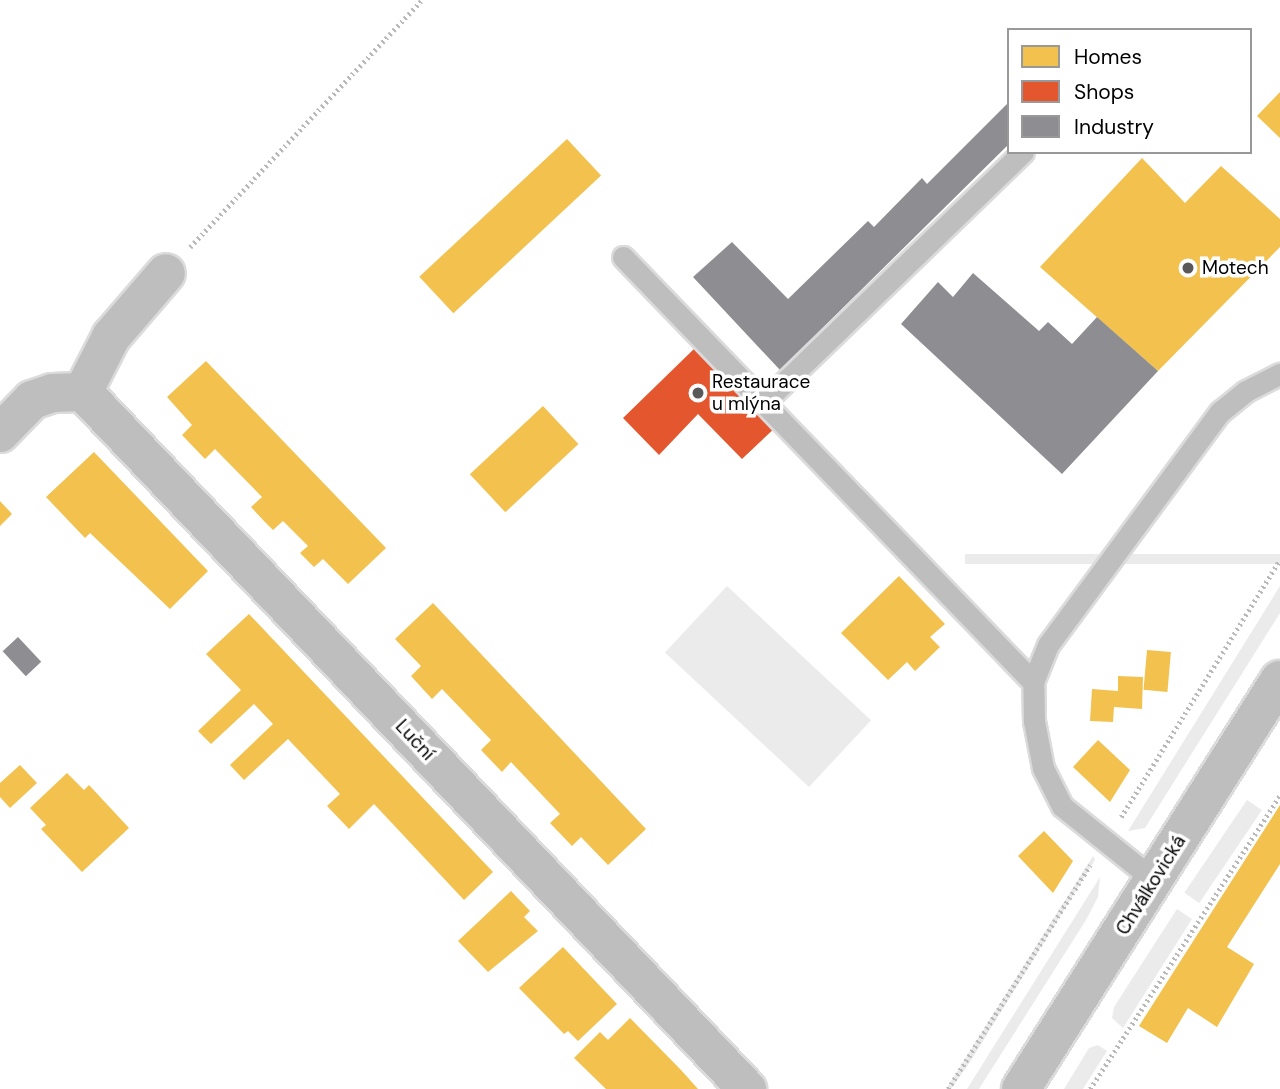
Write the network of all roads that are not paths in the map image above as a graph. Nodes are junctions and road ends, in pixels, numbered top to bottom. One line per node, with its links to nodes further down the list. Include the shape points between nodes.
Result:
1 (1021, 154): 6 (lane)
2 (624, 257): 6 (lane)
3 (166, 273): 5 (street, via 111,337)
4 (1280, 374): 9 (lane, via 1246,391 1220,412 1048,645)
5 (83, 392): 7 (street, via 51,393 32,400); 11 (street, Luční)
6 (764, 402): 9 (lane)
7 (0, 433)
8 (1280, 680): 10 (street, Chválkovická)
9 (1033, 682): 10 (lane, via 1034,721 1043,768 1062,806)
10 (1154, 880): 12 (street, Chválkovická)
11 (747, 1089)
12 (1021, 1089)

